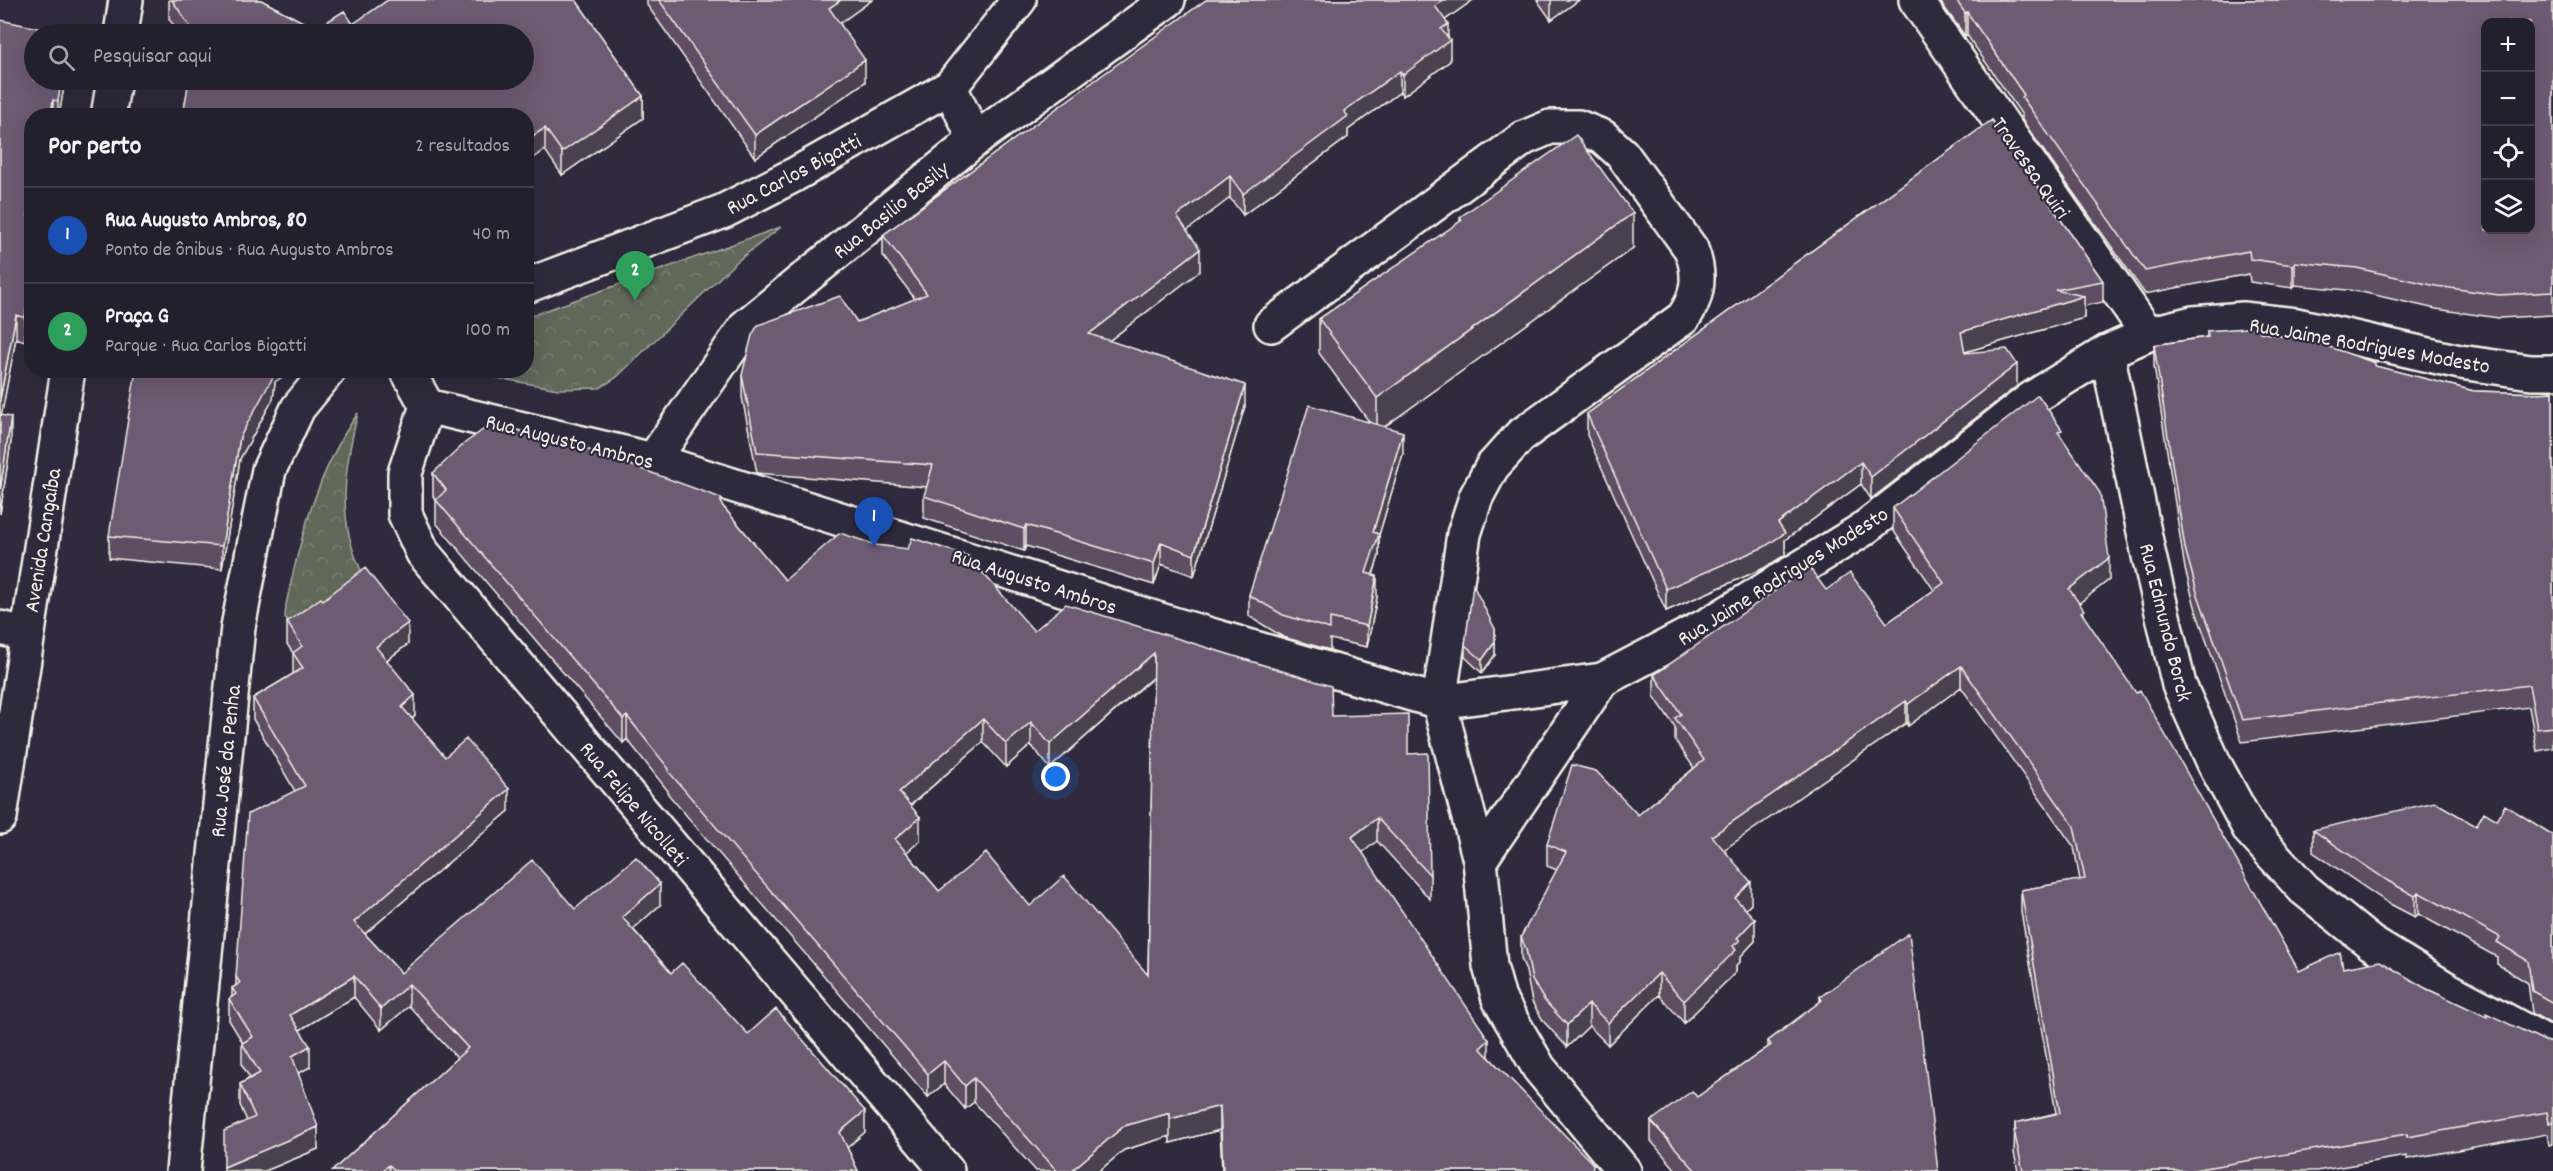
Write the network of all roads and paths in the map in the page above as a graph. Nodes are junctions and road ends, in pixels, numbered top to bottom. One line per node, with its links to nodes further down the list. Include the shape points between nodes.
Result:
1 (126, 0): 5 (street)
2 (1019, 0): 6 (street, Rua Carlos Bigatti)
3 (1168, 0): 9 (street, Rua Basilio Basily)
4 (1916, 0): 12 (street, Travessa Quiri)
5 (122, 24)
6 (950, 87): 9 (street); 10 (street, Rua Carlos Bigatti, via 724,211)
7 (112, 90): 8 (street)
8 (109, 108)
9 (975, 140): 19 (street, Rua Basilio Basily, via 747,325)
10 (534, 283)
11 (1271, 325): 22 (street, via 1524,138 1550,127 1578,127 1603,137 1622,154 1691,249 1697,265 1698,288 1683,318 1520,436 1492,467 1476,497 1464,534)
12 (2148, 334): 13 (street, Rua Jaime Rodrigues Modesto); 14 (street, Rua Jaime Rodrigues Modesto, via 2193,323 2243,319 2297,325 2460,362)
13 (2107, 352): 21 (street, Rua Jaime Rodrigues Modesto, via 2031,399 1862,530 1711,623); 25 (street, Rua Edmundo Borck, via 2179,685 2250,830 2304,889 2371,943)
14 (2553, 372)
15 (66, 378): 20 (street, Avenida Cangaíba)
16 (322, 378): 26 (street, Rua José da Penha, via 298,408 268,470 238,627)
17 (411, 378): 18 (street)
18 (427, 406): 19 (street, Rua Augusto Ambros); 27 (street, Rua Felipe Nicolleti, via 405,472 405,514 423,553)
19 (652, 460): 22 (street, Rua Augusto Ambros, via 1173,624)
20 (13, 631): 23 (street, Avenida Cangaíba)
21 (1602, 680): 22 (street, Rua Augusto Ambros); 24 (street, Rua Jaime Rodrigues Modesto)
22 (1439, 702): 24 (street)
23 (0, 817)
24 (1480, 860): 28 (street, via 1490,966 1499,999 1539,1068)
25 (2553, 1046)
26 (183, 1171)
27 (947, 1171)
28 (1624, 1171)

